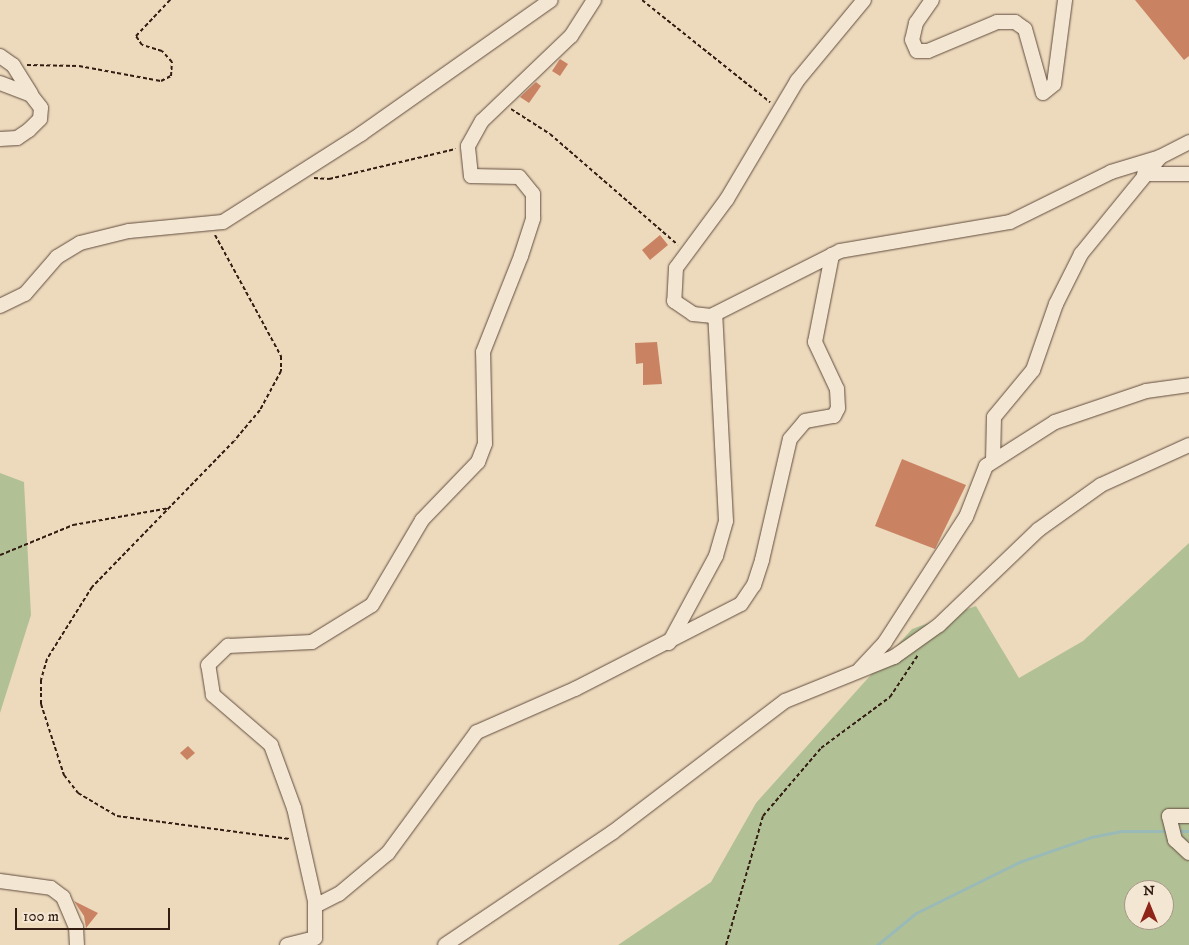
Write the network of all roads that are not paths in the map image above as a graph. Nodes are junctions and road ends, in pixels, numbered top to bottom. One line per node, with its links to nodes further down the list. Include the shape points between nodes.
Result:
1 (551, 0): 15 (street, via 293,178 223,222 129,231 80,243 57,257 25,294)
2 (594, 0): 25 (street, via 571,36 473,132 468,146 471,176 519,178 533,194 533,218 521,256 483,352 485,444 478,462 422,520 372,605 312,642 228,646 208,665 213,695 250,725 278,757 301,839)
3 (864, 0): 16 (street, via 802,74 689,254 676,268 674,300 693,314)
4 (932, 0): 5 (street, via 916,24 912,40 917,51 928,52 996,22 1015,22 1025,29 1043,93 1054,84)
5 (1065, 0)
6 (0, 56): 8 (street, via 13,65)
7 (0, 83): 8 (street)
8 (32, 95): 9 (street, via 41,108 40,119 17,138)
9 (0, 140)
10 (1189, 142): 11 (street)
11 (1160, 157): 12 (street); 14 (street, via 1111,172 1010,222)
12 (1144, 174): 13 (street); 19 (street, via 1081,254 1056,304 1033,370 994,417)
13 (1189, 174)
14 (832, 255): 16 (street); 20 (street, via 815,342 837,388 838,408 834,416 805,421 790,439 754,585 741,604)
15 (0, 306)
16 (715, 314): 20 (street, via 726,520 716,556)
17 (1189, 384): 19 (street, via 1146,391 1055,422)
18 (1189, 445): 21 (street, via 1152,458 1068,508 1010,554 924,636 894,657)
19 (993, 461): 21 (street, via 986,466 966,517 885,642)
20 (669, 643): 25 (street, via 477,732 388,853 339,894)
21 (858, 672): 28 (street, via 785,702 613,832)
22 (1189, 816): 23 (street, via 1169,816 1175,840)
23 (1189, 853)
24 (0, 881): 26 (street, via 51,888 63,897 76,927)
25 (315, 906): 27 (street, via 315,938)
26 (77, 945)
27 (287, 945)
28 (445, 945)

